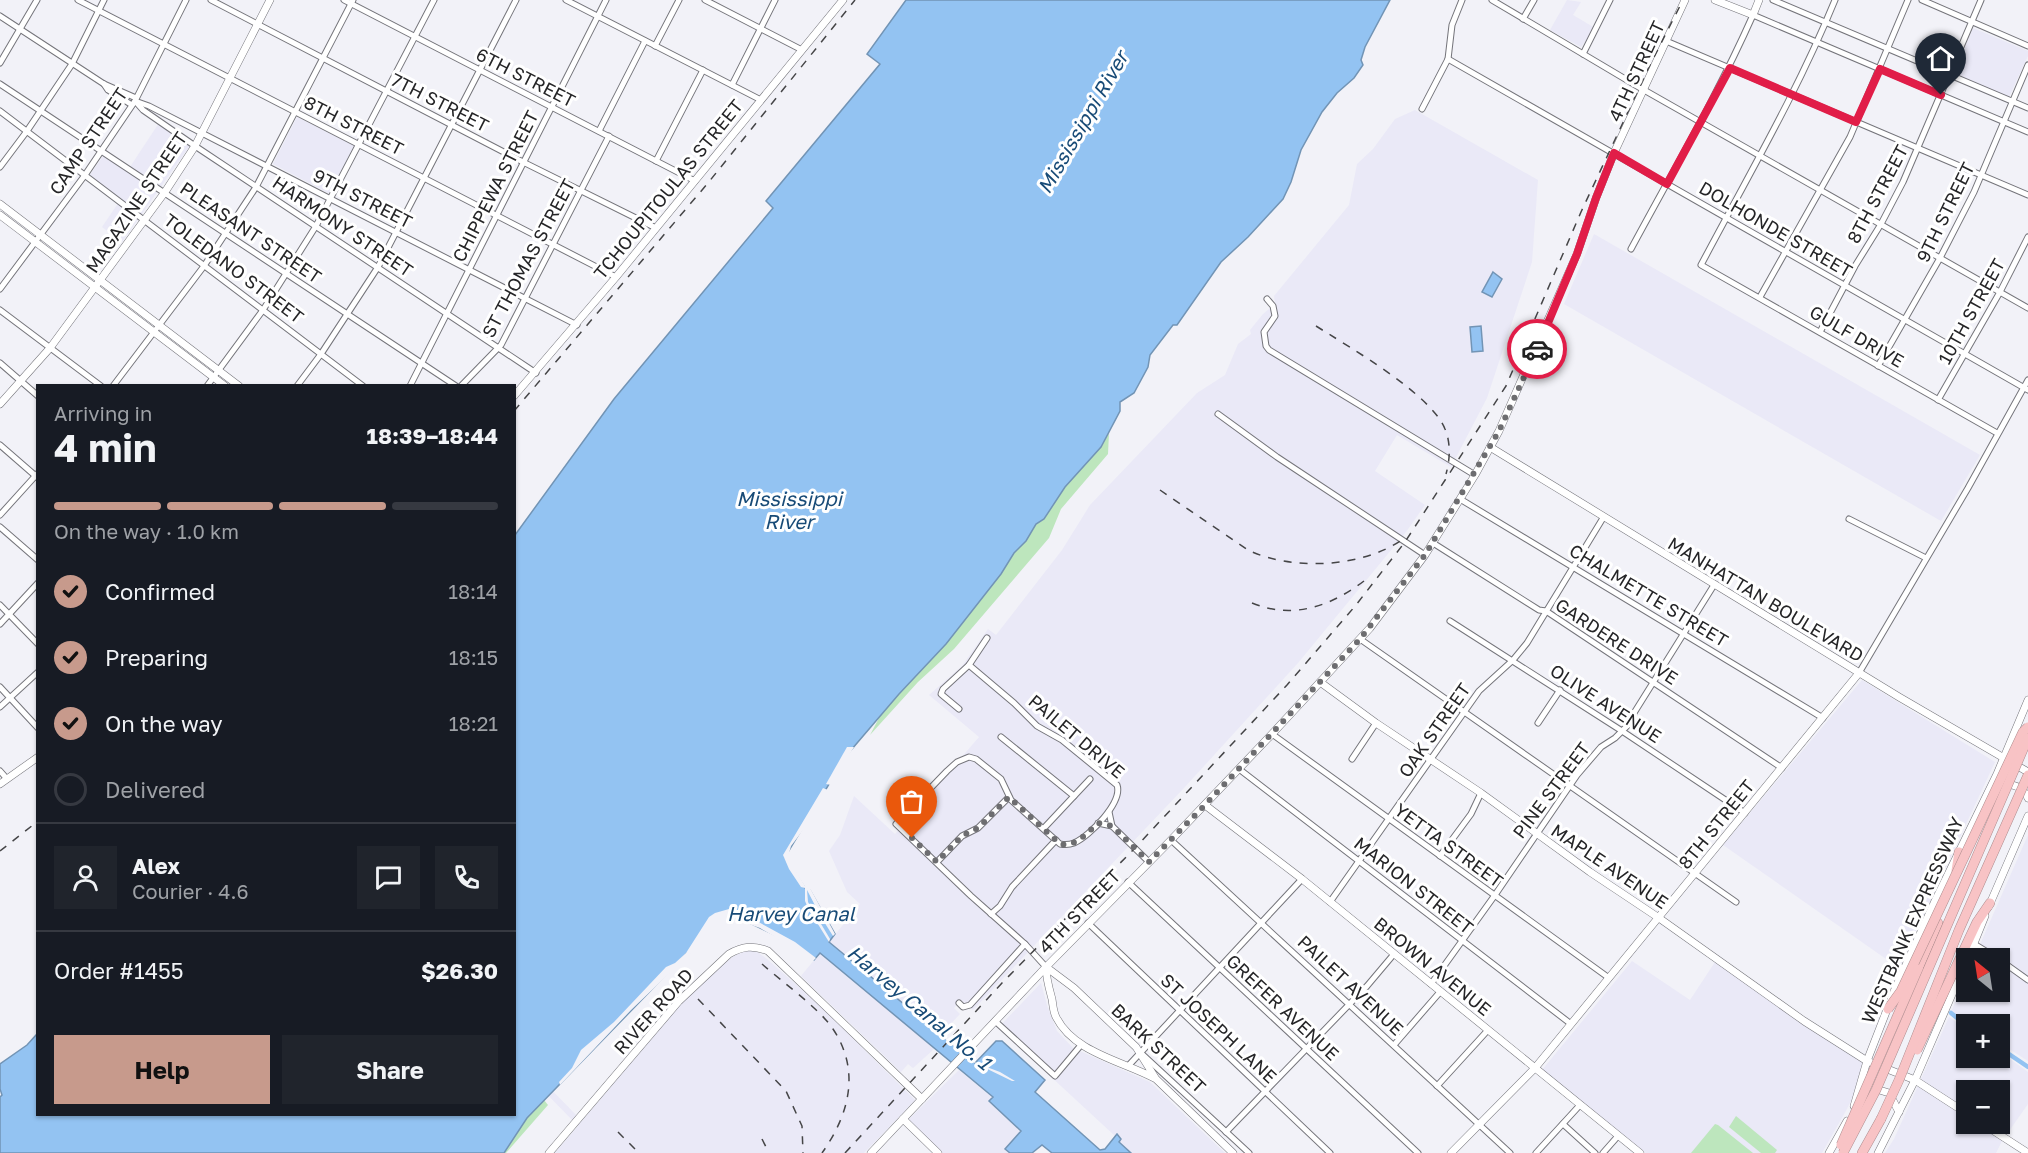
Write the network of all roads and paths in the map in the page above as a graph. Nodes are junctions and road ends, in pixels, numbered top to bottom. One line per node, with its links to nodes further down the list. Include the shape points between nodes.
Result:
1 (37, 0): 38 (street)
2 (78, 0): 29 (street, 8TH STREET)
3 (104, 0): 29 (street)
4 (186, 0): 43 (street, CAMP STREET)
5 (211, 0): 36 (street, 7TH STREET)
6 (270, 0): 36 (street, MAGAZINE STREET)
7 (344, 0): 28 (street, 6TH STREET)
8 (434, 0): 39 (street)
9 (516, 0): 56 (street)
10 (566, 0): 32 (street)
11 (606, 0): 32 (street, CHIPPEWA STREET)
12 (679, 0): 44 (street)
13 (705, 0): 37 (street)
14 (775, 0): 37 (street)
15 (843, 0): 46 (street, TCHOUPITOULAS STREET)
16 (1462, 0): 50 (street, via 1452,25)
17 (1492, 0): 33 (street)
18 (1534, 0): 33 (street)
19 (1610, 0): 48 (street)
20 (1685, 0): 41 (street, 4TH STREET)
21 (1715, 0): 30 (street)
22 (1759, 0): 30 (street)
23 (1773, 0): 34 (street)
24 (1835, 0): 34 (street)
25 (1908, 0): 47 (street)
26 (1922, 0): 35 (street)
27 (1981, 0): 35 (street, 8TH STREET)
28 (352, 2): 39 (street, 6TH STREET); 49 (street)
29 (99, 11): 43 (street, 8TH STREET); 52 (street)
30 (1753, 15): 42 (street); 54 (street)
31 (0, 16): 38 (street, HARMONY STREET)
32 (598, 16): 40 (street); 69 (street, CHIPPEWA STREET)
33 (1523, 18): 48 (street)
34 (1825, 22): 42 (street); 47 (street)
35 (1972, 22): 45 (street); 58 (street, 8TH STREET)
36 (258, 24): 49 (street, 7TH STREET); 59 (street, MAGAZINE STREET)
37 (760, 28): 46 (street); 61 (street)
38 (21, 30): 51 (street); 52 (street, HARMONY STREET)
39 (416, 37): 56 (street, 6TH STREET); 63 (street)
40 (645, 41): 44 (street); 80 (street)
41 (1666, 41): 54 (street); 62 (street, 4TH STREET)
42 (1817, 43): 55 (street); 64 (street)
43 (163, 45): 59 (street, 8TH STREET); 67 (street, CAMP STREET)
44 (656, 46): 57 (street)
45 (2028, 46)
46 (802, 50): 66 (street, TCHOUPITOULAS STREET)
47 (1888, 50): 55 (street); 58 (street)
48 (1583, 54): 62 (street)
49 (322, 58): 63 (street, 7TH STREET); 74 (street)
50 (1448, 59): 71 (street); 88 (street, DOLHONDE STREET)
51 (0, 63)
52 (72, 64): 67 (street, HARMONY STREET); 73 (street)
53 (2028, 65): 68 (street, 9TH STREET)
54 (1730, 68): 64 (street); 76 (street)
55 (1880, 69): 65 (street); 77 (street)
56 (480, 70): 69 (street, 6TH STREET); 78 (street)
57 (703, 70): 61 (street); 90 (street)
58 (1949, 76): 65 (street, 8TH STREET); 68 (street)
59 (229, 78): 74 (street, 8TH STREET); 82 (street, MAGAZINE STREET)
60 (0, 84): 73 (street, PLEASANT STREET)
61 (732, 85): 66 (street)
62 (1644, 90): 76 (street); 88 (street, 4TH STREET)
63 (387, 92): 78 (street, 7TH STREET); 84 (street)
64 (1792, 95): 77 (street); 89 (street)
65 (1941, 95): 75 (street); 86 (street, 8TH STREET)
66 (760, 100): 97 (street, TCHOUPITOULAS STREET)
67 (134, 101): 82 (street, 9TH STREET); 85 (street, HARMONY STREET); 87 (street, CAMP STREET)
68 (2011, 101): 70 (street); 75 (street, 9TH STREET)
69 (552, 107): 80 (street, 6TH STREET); 91 (street, CHIPPEWA STREET)
70 (2028, 108)
71 (1422, 109)
72 (0, 111): 79 (street, TOLEDANO STREET)
73 (41, 111): 79 (street); 87 (street, PLEASANT STREET)
74 (295, 112): 84 (street, 8TH STREET); 92 (street)
75 (2003, 121): 81 (street); 95 (street, 9TH STREET)
76 (1702, 122): 89 (street); 98 (street)
77 (1856, 122): 86 (street); 100 (street)
78 (453, 124): 91 (street, 7TH STREET); 96 (street)
79 (27, 131): 93 (street); 94 (street, TOLEDANO STREET)
80 (599, 131): 83 (street, 6TH STREET)
81 (2028, 132)
82 (201, 133): 85 (street, MAGAZINE STREET); 92 (street, 9TH STREET)
83 (609, 136): 90 (street, 6TH STREET); 101 (street, ST THOMAS STREET)
84 (360, 145): 96 (street, 8TH STREET); 104 (street)
85 (195, 146): 99 (street, HARMONY STREET); 102 (street, MAGAZINE STREET)
86 (1918, 148): 95 (street); 110 (street, 8TH STREET)
87 (102, 150): 94 (street, CAMP STREET); 102 (street, PLEASANT STREET)
88 (1614, 153): 98 (street, DOLHONDE STREET); 176 (street, 4TH STREET, via 1534,356)
89 (1761, 156): 100 (street); 108 (street)
90 (656, 161): 97 (street, 6TH STREET)
91 (523, 162): 101 (street, 7TH STREET); 107 (street, CHIPPEWA STREET)
92 (268, 165): 99 (street); 104 (street, 9TH STREET)
93 (0, 167)
94 (85, 175): 109 (street, TOLEDANO STREET); 115 (street, CAMP STREET)
95 (1980, 175): 103 (street); 121 (street, 9TH STREET)
96 (425, 179): 107 (street, 8TH STREET); 113 (street)
97 (695, 181): 112 (street, TCHOUPITOULAS STREET)
98 (1667, 184): 108 (street, DOLHONDE STREET); 119 (street)
99 (256, 187): 111 (street, HARMONY STREET); 114 (street)
100 (1821, 190): 110 (street); 120 (street)
101 (581, 191): 112 (street, 7TH STREET); 118 (street, ST THOMAS STREET)
102 (165, 192): 109 (street, MAGAZINE STREET); 114 (street, PLEASANT STREET)
103 (2028, 195)
104 (332, 199): 111 (street); 113 (street, 9TH STREET)
105 (0, 204): 115 (street)
106 (0, 215): 117 (street)
107 (495, 215): 118 (street, 8TH STREET); 124 (street, CHIPPEWA STREET)
108 (1726, 218): 120 (street, DOLHONDE STREET); 132 (street, GULF DRIVE, via 1701,265)
109 (146, 220): 122 (street, TOLEDANO STREET); 127 (street, MAGAZINE STREET)
110 (1881, 224): 121 (street); 128 (street, 8TH STREET)
111 (316, 226): 123 (street, HARMONY STREET); 125 (street)
112 (656, 228): 126 (street, TCHOUPITOULAS STREET)
113 (397, 232): 123 (street); 124 (street, 9TH STREET)
114 (226, 233): 122 (street); 125 (street, PLEASANT STREET)
115 (40, 235): 117 (street, CAMP STREET); 127 (street)
116 (2028, 237): 131 (street, 10TH STREET)
117 (35, 242): 129 (street); 130 (street, CAMP STREET)
118 (553, 244): 126 (street, 8TH STREET); 133 (street, ST THOMAS STREET)
119 (1631, 249)
120 (1785, 252): 128 (street, DOLHONDE STREET); 132 (street)
121 (1940, 258): 131 (street); 142 (street, 9TH STREET)
122 (204, 266): 139 (street, TOLEDANO STREET); 144 (street)
123 (378, 267): 140 (street, HARMONY STREET); 141 (street)
124 (469, 269): 133 (street, 9TH STREET); 140 (street, CHIPPEWA STREET)
125 (287, 273): 139 (street); 141 (street, PLEASANT STREET)
126 (616, 277): 143 (street, TCHOUPITOULAS STREET)
127 (101, 280): 129 (street, MAGAZINE STREET); 135 (street)
128 (1845, 286): 142 (street, DOLHONDE STREET); 145 (street, 8TH STREET)
129 (95, 287): 137 (street); 146 (street, MAGAZINE STREET)
130 (0, 289)
131 (2000, 292): 136 (street); 149 (street, 10TH STREET)
132 (1760, 297): 145 (street, GULF DRIVE)
133 (525, 298): 143 (street, 9TH STREET); 147 (street, ST THOMAS STREET)
134 (1267, 299): 178 (street, via 1275,316 1264,332 1269,350)
135 (130, 302): 137 (street); 144 (street)
136 (2028, 308)
137 (124, 309): 144 (street)
138 (0, 310): 146 (street)
139 (263, 310): 148 (street, TOLEDANO STREET); 153 (street)
140 (446, 313): 147 (street, HARMONY STREET); 151 (street, CHIPPEWA STREET)
141 (348, 314): 148 (street); 151 (street, PLEASANT STREET)
142 (1905, 320): 149 (street, DOLHONDE STREET); 152 (street, 9TH STREET)
143 (577, 324): 154 (street, TCHOUPITOULAS STREET)
144 (157, 328): 153 (street); 155 (street); 159 (street)
145 (1820, 332): 152 (street, GULF DRIVE)
146 (50, 348): 157 (street, MAGAZINE STREET); 158 (street)
147 (499, 348): 154 (street, HARMONY STREET); 167 (street, ST THOMAS STREET)
148 (321, 354): 163 (street); 164 (street, TOLEDANO STREET)
149 (1965, 354): 168 (street, DOLHONDE STREET); 171 (street, 10TH STREET)
150 (0, 363): 157 (street)
151 (421, 363): 165 (street, CHIPPEWA STREET); 166 (street, PLEASANT STREET)
152 (1878, 366): 171 (street, GULF DRIVE)
153 (218, 370): 155 (street); 162 (street)
154 (536, 373): 170 (street, TCHOUPITOULAS STREET)
155 (214, 377): 160 (street); 161 (street)
156 (2028, 380): 168 (street, 8TH STREET)
157 (20, 381): 169 (street); 172 (street, MAGAZINE STREET)
158 (98, 384)
159 (115, 384)
160 (209, 384)
161 (223, 384)
162 (236, 384)
163 (298, 384)
164 (360, 384)
165 (411, 384)
166 (453, 384)
167 (463, 384)
168 (2026, 389): 174 (street, 8TH STREET)
169 (36, 394)
170 (516, 394)
171 (1938, 400): 174 (street, GULF DRIVE)
172 (0, 404)
173 (1218, 414): 186 (street)
174 (1997, 433): 188 (street, 8TH STREET)
175 (0, 445): 177 (street)
176 (1490, 447): 178 (street, 4TH STREET); 182 (street, MANHATTAN BOULEVARD)
177 (36, 475)
178 (1475, 475): 180 (street, 4TH STREET)
179 (36, 477): 181 (street)
180 (1460, 499): 185 (street, 4TH STREET); 189 (street, CHALMETTE STREET)
181 (0, 515)
182 (1603, 518): 189 (street, OAK STREET); 191 (street, MANHATTAN BOULEVARD)
183 (1849, 519): 188 (street)
184 (0, 527): 187 (street)
185 (1433, 543): 186 (street, 4TH STREET); 193 (street, GARDERE DRIVE)
186 (1425, 555): 199 (street, 4TH STREET)
187 (36, 558)
188 (1926, 558): 203 (street, 8TH STREET)
189 (1574, 567): 193 (street, OAK STREET); 197 (street, CHALMETTE STREET)
190 (36, 585): 194 (street)
191 (1714, 585): 197 (street, PINE STREET); 203 (street, MANHATTAN BOULEVARD)
192 (0, 604): 194 (street)
193 (1546, 611): 201 (street, OAK STREET); 206 (street, GARDERE DRIVE)
194 (10, 615): 196 (street); 200 (street)
195 (1450, 621): 201 (street, OLIVE AVENUE)
196 (0, 624)
197 (1684, 634): 206 (street, PINE STREET); 214 (street, CHALMETTE STREET)
198 (987, 638): 202 (street)
199 (1360, 639): 205 (street, 4TH STREET); 213 (street)
200 (36, 642)
201 (1512, 660): 208 (street, OLIVE AVENUE); 213 (street, OAK STREET, via 1479,691)
202 (969, 665): 212 (street, via 941,694); 241 (street, PAILET DRIVE, via 1037,726 1062,740 1117,785 1120,792)
203 (1859, 673): 214 (street, 8TH STREET); 224 (street, MANHATTAN BOULEVARD)
204 (36, 674): 209 (street)
205 (1320, 682): 215 (street, MAPLE AVENUE); 220 (street, 4TH STREET)
206 (1654, 682): 219 (street, PINE STREET); 227 (street, GARDERE DRIVE)
207 (0, 687): 209 (street)
208 (1560, 690): 216 (street); 219 (street, OLIVE AVENUE)
209 (10, 698): 211 (street); 217 (street)
210 (2028, 700): 224 (street, WESTBANK EXPRESSWAY)
211 (0, 707)
212 (959, 709)
213 (1464, 714): 226 (street, OAK STREET); 234 (street)
214 (1823, 717): 227 (street, 8TH STREET)
215 (1376, 723): 225 (street); 226 (street, MAPLE AVENUE)
216 (1538, 723)
217 (36, 726)
218 (2028, 727): 283 (highway, bridge, via 1901,991)
219 (1622, 731): 234 (street, PINE STREET, via 1601,747); 242 (street, OLIVE AVENUE)
220 (1272, 734): 228 (street, 4TH STREET); 244 (street, YETTA STREET)
221 (1001, 737): 237 (street)
222 (2028, 738): 327 (highway, WESTBANK EXPRESSWAY, bridge, via 1876,1090)
223 (36, 758): 231 (street)
224 (2003, 758): 230 (street, MANHATTAN BOULEVARD); 235 (street, WESTBANK EXPRESSWAY)
225 (1352, 759)
226 (1431, 760): 236 (street, MAPLE AVENUE); 244 (street, OAK STREET)
227 (1782, 768): 242 (street, 8TH STREET)
228 (1239, 769): 240 (street, 4TH STREET); 253 (street, MARION STREET)
229 (0, 771): 231 (street)
230 (2028, 773): 305 (highway, bridge)
231 (7, 778): 233 (street)
232 (1089, 779): 237 (street)
233 (0, 784)
234 (1569, 787): 248 (street, PINE STREET); 256 (street)
235 (1989, 789): 239 (street, via 2012,784); 251 (street, WESTBANK EXPRESSWAY)
236 (1481, 794): 248 (street, MAPLE AVENUE); 252 (street)
237 (1074, 796): 247 (street)
238 (1009, 797): 247 (street); 254 (street); 254 (street, via 1001,779 976,759 966,758 947,771 896,824)
239 (2028, 798)
240 (1205, 805): 250 (street, 4TH STREET); 257 (street, BROWN AVENUE)
241 (1109, 812): 245 (street); 246 (street)
242 (1745, 813): 256 (street, 8TH STREET)
243 (2028, 816): 262 (street)
244 (1389, 820): 252 (street, YETTA STREET); 253 (street, OAK STREET)
245 (1098, 823): 246 (street); 249 (street, via 1073,843 1060,844)
246 (1112, 826): 255 (street)
247 (1044, 828): 249 (street)
248 (1536, 834): 259 (street, PINE STREET); 264 (street, MAPLE AVENUE)
249 (1056, 840): 263 (street)
250 (1171, 840): 255 (street, 4TH STREET); 266 (street, PAILET AVENUE)
251 (1959, 852): 283 (street, WESTBANK EXPRESSWAY); 326 (highway, bridge, via 1952,890)
252 (1440, 856): 259 (street, YETTA STREET)
253 (1359, 861): 260 (street, OAK STREET); 267 (street, MARION STREET)
254 (937, 862): 263 (street)
255 (1149, 862): 258 (street, 4TH STREET)
256 (1694, 874): 261 (street); 264 (street, 8TH STREET)
257 (1302, 879): 260 (street, BROWN AVENUE); 266 (street)
258 (1128, 882): 265 (street, 4TH STREET); 275 (street, GREFER AVENUE)
259 (1495, 896): 267 (street, PINE STREET); 276 (street, YETTA STREET)
260 (1330, 902): 272 (street, BROWN AVENUE)
261 (1736, 902)
262 (1990, 903): 268 (highway, via 1977,922)
263 (991, 914): 269 (street)
264 (1659, 918): 276 (street, 8TH STREET); 292 (street, MAPLE AVENUE)
265 (1088, 923): 273 (street, 4TH STREET); 284 (street, ST JOSEPH LANE)
266 (1262, 923): 275 (street); 282 (street, PAILET AVENUE)
267 (1462, 941): 278 (street, PINE STREET); 286 (street, MARION STREET)
268 (1971, 942): 270 (street); 271 (street); 305 (highway, bridge)
269 (1025, 944): 273 (street); 281 (street, via 970,1005 963,1007)
270 (1970, 948)
271 (1981, 948)
272 (1394, 954): 278 (street, BROWN AVENUE); 282 (street)
273 (1046, 967): 285 (street, 4TH STREET); 288 (street, via 1057,1019); 291 (street, BARK STREET, via 1074,988)
274 (2010, 967): 277 (street)
275 (1219, 968): 284 (street); 290 (street, GREFER AVENUE)
276 (1609, 978): 286 (street, 8TH STREET)
277 (2028, 980)
278 (1431, 984): 280 (street, BROWN AVENUE)
279 (1956, 985): 296 (street)
280 (1440, 992): 287 (street, BROWN AVENUE); 289 (street)
281 (959, 1003)
282 (1350, 1004): 289 (street, PAILET AVENUE); 290 (street)
283 (1888, 1009): 292 (street, WESTBANK EXPRESSWAY)
284 (1179, 1011): 291 (street); 298 (street, ST JOSEPH LANE)
285 (995, 1020): 288 (street, via 1055,1076); 300 (street, 4TH STREET)
286 (1571, 1024): 294 (street, 8TH STREET)
287 (1488, 1030): 294 (street, BROWN AVENUE); 297 (street)
288 (1081, 1045): 293 (street)
289 (1394, 1045): 297 (street, PAILET AVENUE)
290 (1306, 1050): 298 (street); 318 (street, GREFER AVENUE)
291 (1141, 1053): 293 (street); 295 (street); 308 (street, BARK STREET)
292 (1867, 1061): 296 (street, MAPLE AVENUE); 299 (street, WESTBANK EXPRESSWAY)
293 (1129, 1065): 295 (street)
294 (1535, 1068): 301 (street, BROWN AVENUE); 306 (street, 8TH STREET)
295 (1156, 1079): 315 (street)
296 (1915, 1080): 302 (street, MAPLE AVENUE); 303 (street)
297 (1437, 1086): 306 (street, PAILET AVENUE)
298 (1265, 1092): 308 (street); 317 (street, ST JOSEPH LANE)
299 (1857, 1097): 303 (street, via 1874,1088 1884,1090); 325 (street, WESTBANK EXPRESSWAY)
300 (922, 1099): 304 (street, 4TH STREET); 312 (street, RIVER ROAD, via 768,951 759,947 738,948 679,1001)
301 (1580, 1105): 307 (street); 310 (street, BROWN AVENUE)
302 (1956, 1107)
303 (1899, 1112): 329 (street)
304 (903, 1119): 313 (street, 4TH STREET); 314 (street)
305 (1881, 1119): 328 (highway)
306 (1480, 1124): 319 (street, 8TH STREET); 320 (street, PAILET AVENUE)
307 (1563, 1124): 321 (street); 322 (street)
308 (1226, 1132): 316 (street, BARK STREET)
309 (1999, 1134): 311 (street)
310 (1618, 1136): 323 (street); 324 (street, BROWN AVENUE)
311 (2027, 1152)
312 (549, 1153)
313 (871, 1153)
314 (938, 1153)
315 (1233, 1153)
316 (1249, 1153)
317 (1330, 1153)
318 (1418, 1153)
319 (1451, 1153)
320 (1509, 1153)
321 (1536, 1153)
322 (1595, 1153)
323 (1603, 1153)
324 (1640, 1153)
325 (1829, 1153)
326 (1837, 1153)
327 (1843, 1153)
328 (1862, 1153)
329 (1878, 1153)

